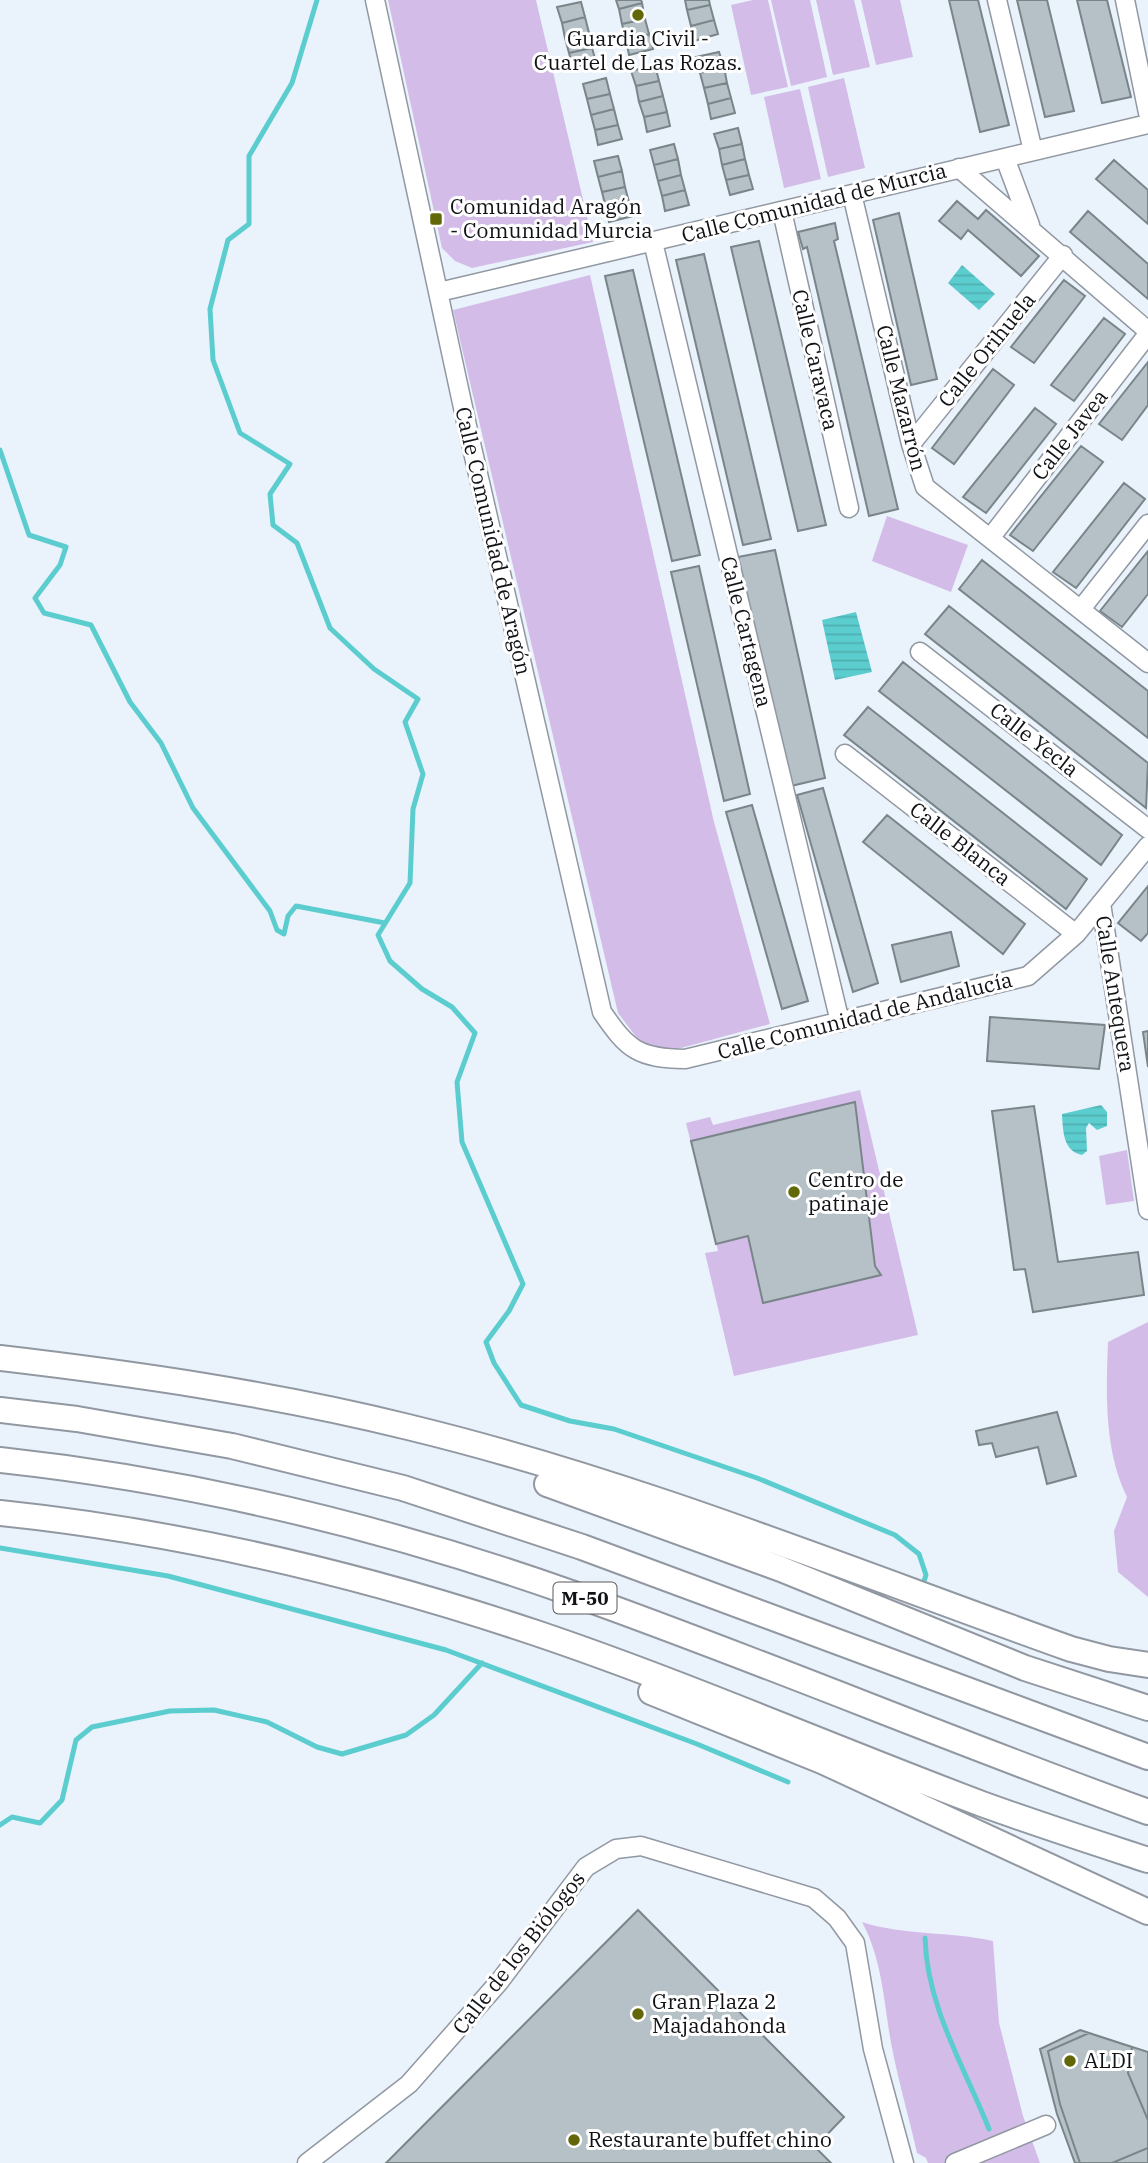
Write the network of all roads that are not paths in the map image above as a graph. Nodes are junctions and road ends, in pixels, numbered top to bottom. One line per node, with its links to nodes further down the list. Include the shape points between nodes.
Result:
1 (375, 0): 14 (street, Calle Comunidad de Aragón)
2 (997, 0): 6 (street)
3 (1125, 0): 4 (street)
4 (1148, 113)
5 (1148, 124): 6 (street, Calle Comunidad de Murcia)
6 (1033, 151): 7 (street, Calle Comunidad de Murcia)
7 (1004, 158): 8 (street, Calle Comunidad de Murcia); 11 (street)
8 (959, 169): 9 (street, Calle Comunidad de Murcia); 11 (street)
9 (852, 194): 10 (street, Calle Comunidad de Murcia); 16 (street, Calle Mazarrón)
10 (782, 211): 12 (street, Calle Comunidad de Murcia); 17 (street, Calle Caravaca)
11 (1031, 228): 13 (street)
12 (653, 242): 14 (street, Calle Comunidad de Murcia); 28 (street, Calle Cartagena)
13 (1063, 255): 15 (street); 16 (street, Calle Orihuela)
14 (439, 292): 29 (street, Calle Comunidad de Aragón, via 550,797 603,1012 622,1040)
15 (1148, 332): 19 (street, Calle Javea)
16 (911, 444): 19 (street, Calle Mazarrón, via 925,487)
17 (849, 508)
18 (1148, 524): 20 (street)
19 (991, 537): 20 (street, Calle Mazarrón)
20 (1081, 609): 22 (street, Calle Mazarrón)
21 (920, 652): 24 (street, Calle Yecla)
22 (1148, 663)
23 (845, 754): 27 (street, Calle Blanca)
24 (1148, 829)
25 (1148, 846): 26 (street, Calle Comunidad de Andalucía)
26 (1101, 903): 27 (street, Calle Comunidad de Andalucía); 30 (street, Calle Antequera)
27 (1076, 934): 28 (street, Calle Comunidad de Andalucía, via 1028,976)
28 (840, 1022): 29 (street, Calle Comunidad de Andalucía, via 684,1059)
29 (652, 1058)
30 (1148, 1204): 31 (street, Calle Antequera)
31 (1148, 1210)
32 (0, 1358): 33 (highway)
33 (241, 1394): 38 (highway, via 408,1427 522,1459 801,1548 1071,1649); 39 (highway, via 411,1441 598,1501 1025,1668)
34 (0, 1410): 40 (highway, M-50, via 232,1446 403,1488 582,1547)
35 (0, 1460): 41 (highway, M-50, via 226,1495 403,1541 569,1592)
36 (0, 1513): 37 (highway, via 213,1546)
37 (393, 1591): 42 (highway, via 534,1632 644,1671 984,1804); 43 (highway, via 822,1761)
38 (1148, 1665)
39 (1148, 1708)
40 (1148, 1757)
41 (1148, 1812)
42 (1148, 1860)
43 (1148, 1912)
44 (1046, 2125): 47 (street)
45 (307, 2163): 46 (street, Calle de los Biólogos, via 418,2075 499,1982 586,1867 616,1849 641,1846 814,1898 837,1918 855,1943 873,2049)
46 (904, 2163)
47 (955, 2163)

